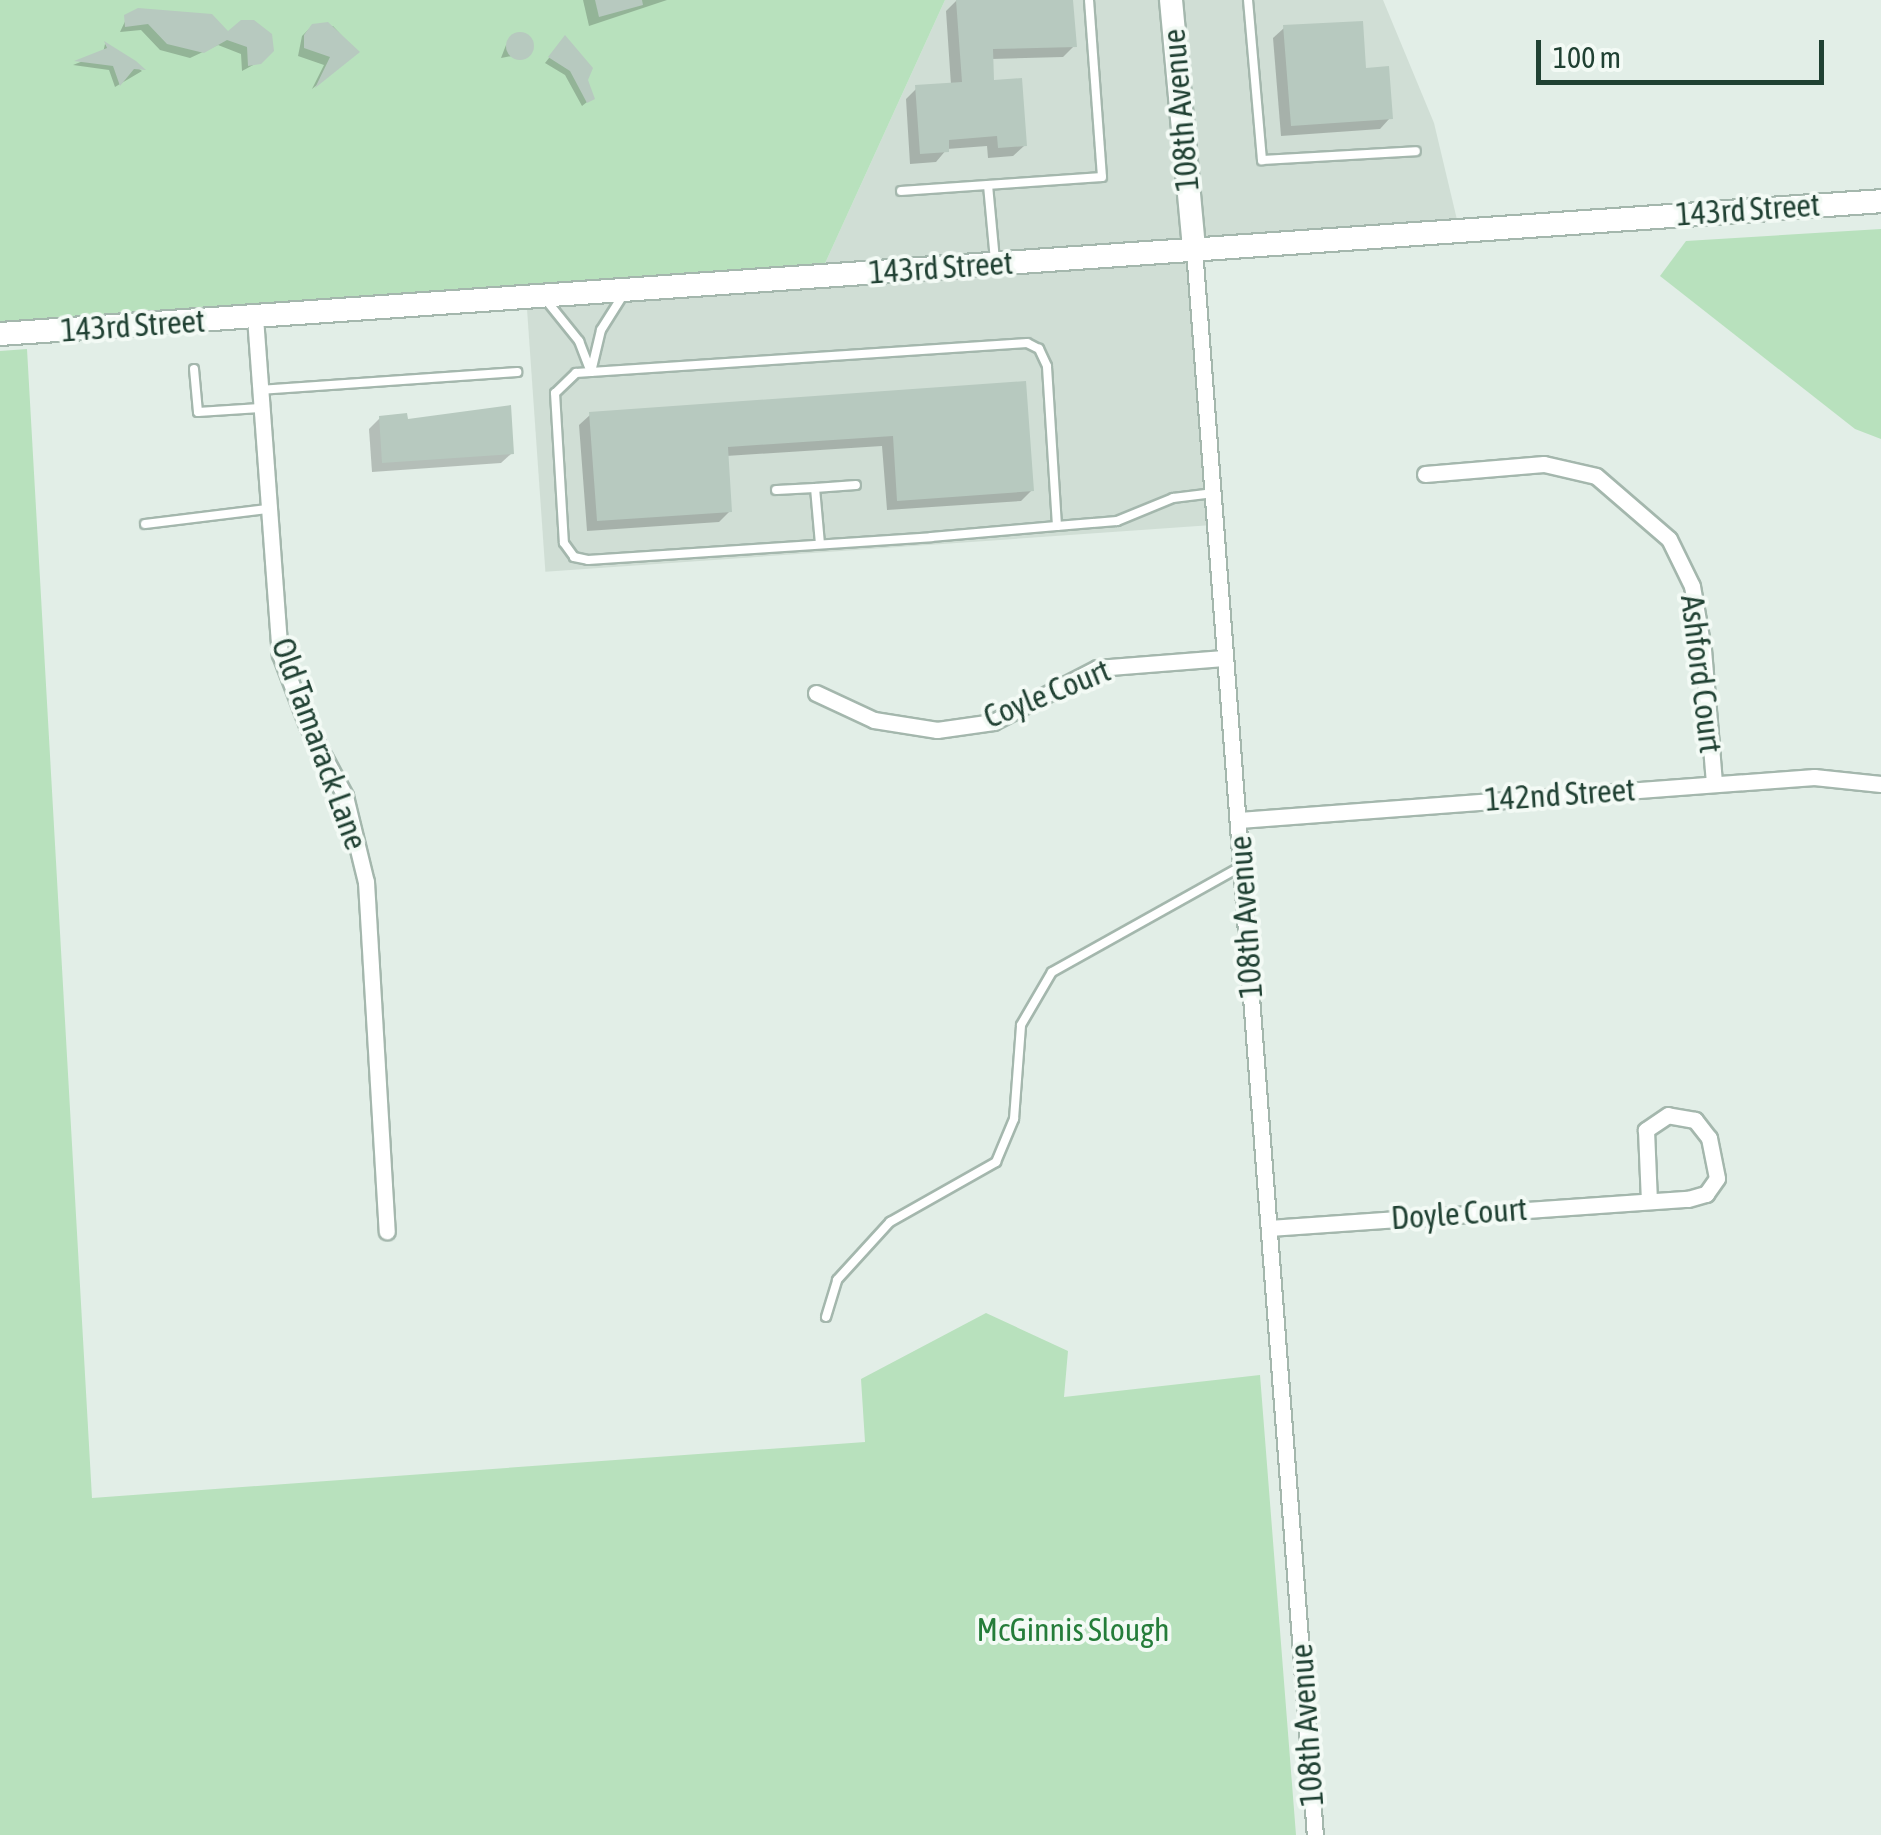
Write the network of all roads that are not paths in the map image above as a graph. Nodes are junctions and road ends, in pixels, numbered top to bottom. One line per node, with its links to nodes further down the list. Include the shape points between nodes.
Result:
1 (1089, 0): 5 (lane, via 1102,177)
2 (1171, 0): 8 (main road, 108th Avenue)
3 (1248, 0): 4 (lane, via 1262,160)
4 (1416, 151)
5 (988, 185): 6 (lane); 9 (lane)
6 (900, 191)
7 (1881, 200): 8 (main road, 143rd Street)
8 (1194, 250): 9 (main road, 143rd Street); 23 (street, 108th Avenue)
9 (996, 264): 10 (main road, 143rd Street)
10 (625, 291): 11 (main road, 143rd Street); 16 (lane, via 600,330)
11 (543, 297): 12 (main road, 143rd Street); 16 (lane, via 579,341)
12 (254, 317): 13 (main road, 143rd Street); 17 (street, Old Tamarack Lane)
13 (0, 334)
14 (194, 370): 18 (lane, via 198,412)
15 (517, 372): 17 (lane)
16 (591, 372): 26 (lane, via 1027,343 1039,349 1047,366); 27 (lane, via 562,382 554,393 564,543 574,557)
17 (259, 390): 18 (street, Old Tamarack Lane)
18 (260, 408): 24 (street, Old Tamarack Lane)
19 (1425, 474): 30 (street, Ashford Court, via 1544,464 1596,476 1670,540 1692,586)
20 (856, 485): 21 (lane)
21 (815, 488): 22 (lane); 27 (lane)
22 (776, 490)
23 (1212, 492): 26 (lane, via 1172,498 1117,521); 28 (street, 108th Avenue)
24 (267, 509): 25 (lane); 36 (street, Old Tamarack Lane, via 274,624 292,690 345,796 360,850)
25 (145, 524)
26 (1057, 526): 27 (lane)
27 (820, 544)
28 (1224, 658): 29 (street, Coyle Court, via 1097,668 993,722 937,730 874,720); 32 (street, 108th Avenue)
29 (816, 693)
30 (1714, 784): 31 (street, 142nd Street, via 1814,778); 32 (street, 142nd Street)
31 (1881, 784)
32 (1239, 820): 33 (street, 108th Avenue)
33 (1242, 866): 35 (street, 108th Avenue); 37 (lane, via 1052,972 1021,1025 1014,1118 996,1162 890,1222 836,1280)
34 (1649, 1201): 34 (street, Doyle Court, via 1713,1188 1716,1163 1695,1120 1668,1115 1646,1130); 35 (street, Doyle Court)
35 (1270, 1228): 38 (street, 108th Avenue)
36 (388, 1231)
37 (826, 1317)
38 (1316, 1835)

